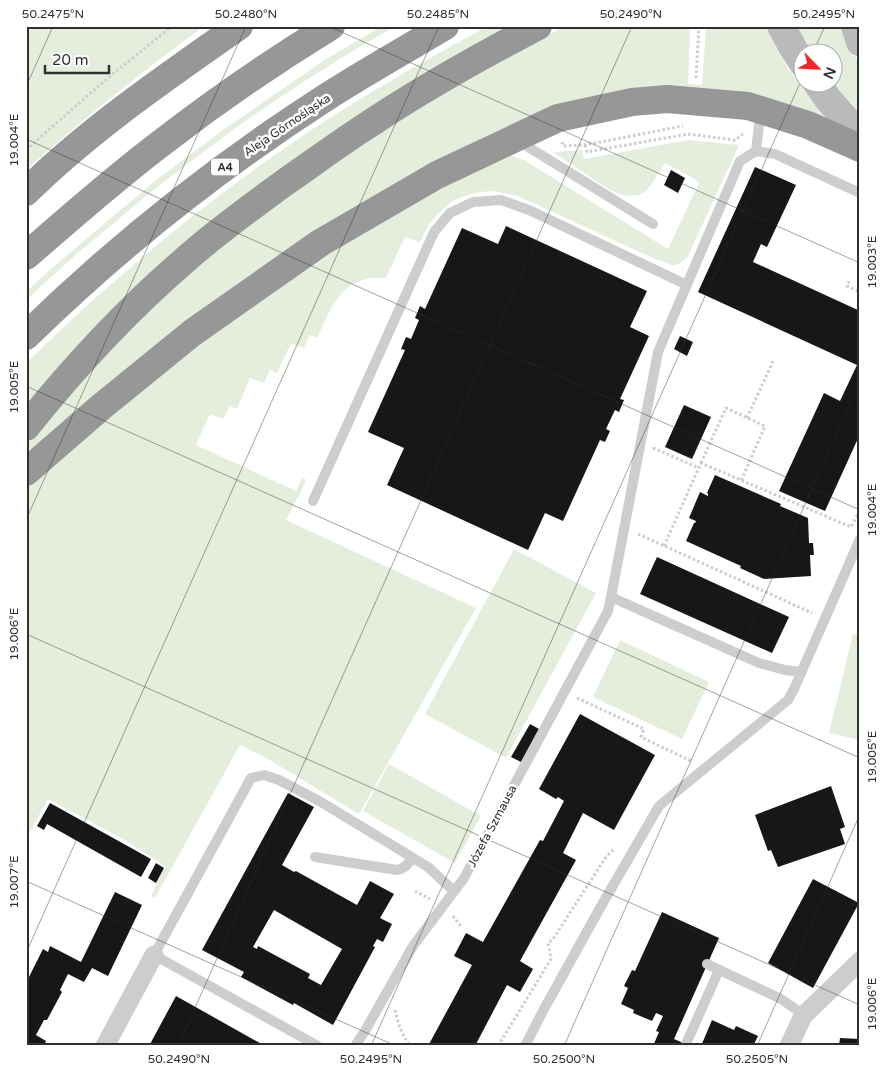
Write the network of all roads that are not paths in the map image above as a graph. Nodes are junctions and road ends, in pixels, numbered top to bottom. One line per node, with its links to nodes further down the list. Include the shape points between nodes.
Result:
1 (239, 26): 15 (highway, via 67,153)
2 (331, 26): 18 (highway, via 165,140)
3 (446, 26): 20 (highway, Aleja Górnośląska / A4, via 324,99 231,163 121,249)
4 (538, 26): 21 (highway, via 371,123 219,232 185,259 102,339)
5 (781, 26): 8 (main road)
6 (855, 26): 7 (main road)
7 (860, 42)
8 (794, 51)
9 (823, 92): 11 (main road)
10 (755, 121): 12 (highway, via 748,106 667,99 632,102 558,118); 13 (highway, via 808,125); 14 (lane, via 759,125)
11 (860, 134)
12 (514, 138): 17 (lane); 22 (highway, via 437,175 320,243 192,333)
13 (860, 148)
14 (756, 151): 16 (lane, via 775,154); 19 (lane, Józefa Szmausa, via 740,161)
15 (26, 192)
16 (860, 193)
17 (653, 224)
18 (26, 256)
19 (687, 285): 23 (lane, via 501,200 473,202 450,213 434,232); 25 (lane, Józefa Szmausa, via 658,352)
20 (26, 336)
21 (26, 427)
22 (26, 472)
23 (313, 501)
24 (860, 539): 26 (lane)
25 (611, 597): 26 (lane, via 759,663); 29 (lane, Józefa Szmausa, via 608,611)
26 (802, 672): 39 (lane, via 788,700 659,806)
27 (316, 857): 28 (lane, via 398,870)
28 (413, 858): 29 (lane); 30 (lane, via 279,780 264,775 252,778)
29 (454, 891): 38 (lane, Józefa Szmausa, via 413,946)
30 (154, 955): 36 (street); 37 (lane)
31 (860, 961): 34 (street)
32 (707, 964): 33 (lane)
33 (719, 970): 34 (lane, via 781,999); 35 (lane)
34 (803, 1016): 40 (street)
35 (686, 1044)
36 (105, 1046)
37 (318, 1046)
38 (356, 1046)
39 (525, 1046)
40 (790, 1046)

